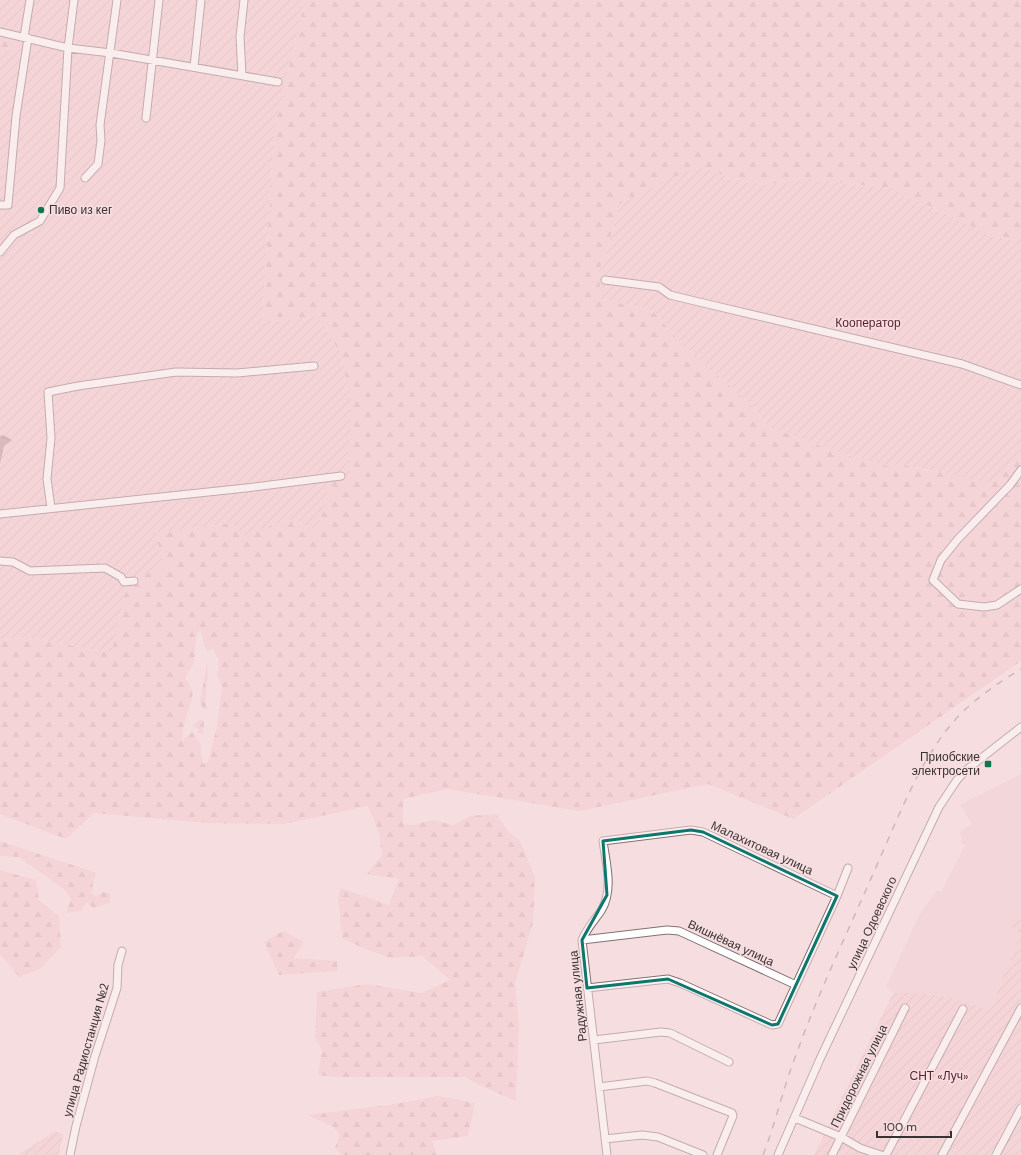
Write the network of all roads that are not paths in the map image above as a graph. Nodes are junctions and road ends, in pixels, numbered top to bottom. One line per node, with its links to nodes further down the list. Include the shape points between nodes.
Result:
1 (30, 0): 8 (street)
2 (74, 0): 9 (street)
3 (116, 0): 10 (street)
4 (158, 0): 11 (street)
5 (201, 0): 12 (street)
6 (244, 0): 13 (street, via 240,37)
7 (0, 32): 8 (street)
8 (26, 38): 9 (street); 17 (street, via 8,205)
9 (68, 48): 10 (street); 18 (street, via 60,188 40,221 14,235)
10 (111, 53): 11 (street); 16 (street, via 100,125 98,164)
11 (153, 60): 12 (street); 15 (street)
12 (194, 67): 13 (street)
13 (242, 75): 14 (street)
14 (278, 82)
15 (146, 118)
16 (85, 178)
17 (0, 205)
18 (0, 252)
19 (605, 280): 21 (street, via 658,287 670,295 962,364)
20 (314, 366): 24 (street, via 237,373 176,372 48,392 51,438 47,479)
21 (1021, 385)
22 (1021, 470): 28 (street, via 1010,486 941,560 934,580 958,604 984,607 997,605)
23 (341, 476): 24 (street)
24 (51, 508): 25 (street)
25 (0, 514)
26 (0, 561): 27 (street, via 13,562 30,571 105,568 121,577 124,582)
27 (134, 581)
28 (1021, 589)
29 (1021, 727): 44 (street, улица Одоевского, via 965,771 939,807 820,1059)
30 (603, 840): 32 (street, Малахитовая улица, via 690,830 703,832); 33 (street, Радужная улица, via 608,879 607,895 602,910 586,929)
31 (848, 868): 32 (street)
32 (837, 896): 35 (street)
33 (582, 940): 35 (street, Вишнёвая улица, via 667,930 679,931); 36 (street, Радужная улица)
34 (122, 951): 47 (street, улица Радиостанция №2, via 118,965 117,988 95,1056)
35 (796, 985): 36 (street, via 778,1024 772,1025 668,979)
36 (588, 988): 40 (street, Радужная улица)
37 (905, 1008): 45 (street, Придорожная улица)
38 (1021, 1008): 55 (street)
39 (963, 1009): 54 (street)
40 (594, 1040): 41 (street, via 665,1032); 42 (street, Радужная улица)
41 (729, 1062)
42 (599, 1087): 46 (street, Радужная улица); 50 (street, via 651,1082 732,1113 733,1116)
43 (1021, 1108): 56 (street)
44 (795, 1118): 45 (street); 51 (street, улица Одоевского)
45 (841, 1137): 52 (street, Придорожная улица); 53 (street, via 860,1148)
46 (605, 1139): 48 (street, Радужная улица); 49 (street, via 642,1135 658,1137)
47 (70, 1155)
48 (608, 1155)
49 (702, 1155)
50 (716, 1155)
51 (778, 1155)
52 (832, 1155)
53 (882, 1155)
54 (886, 1155)
55 (942, 1155)
56 (996, 1155)

